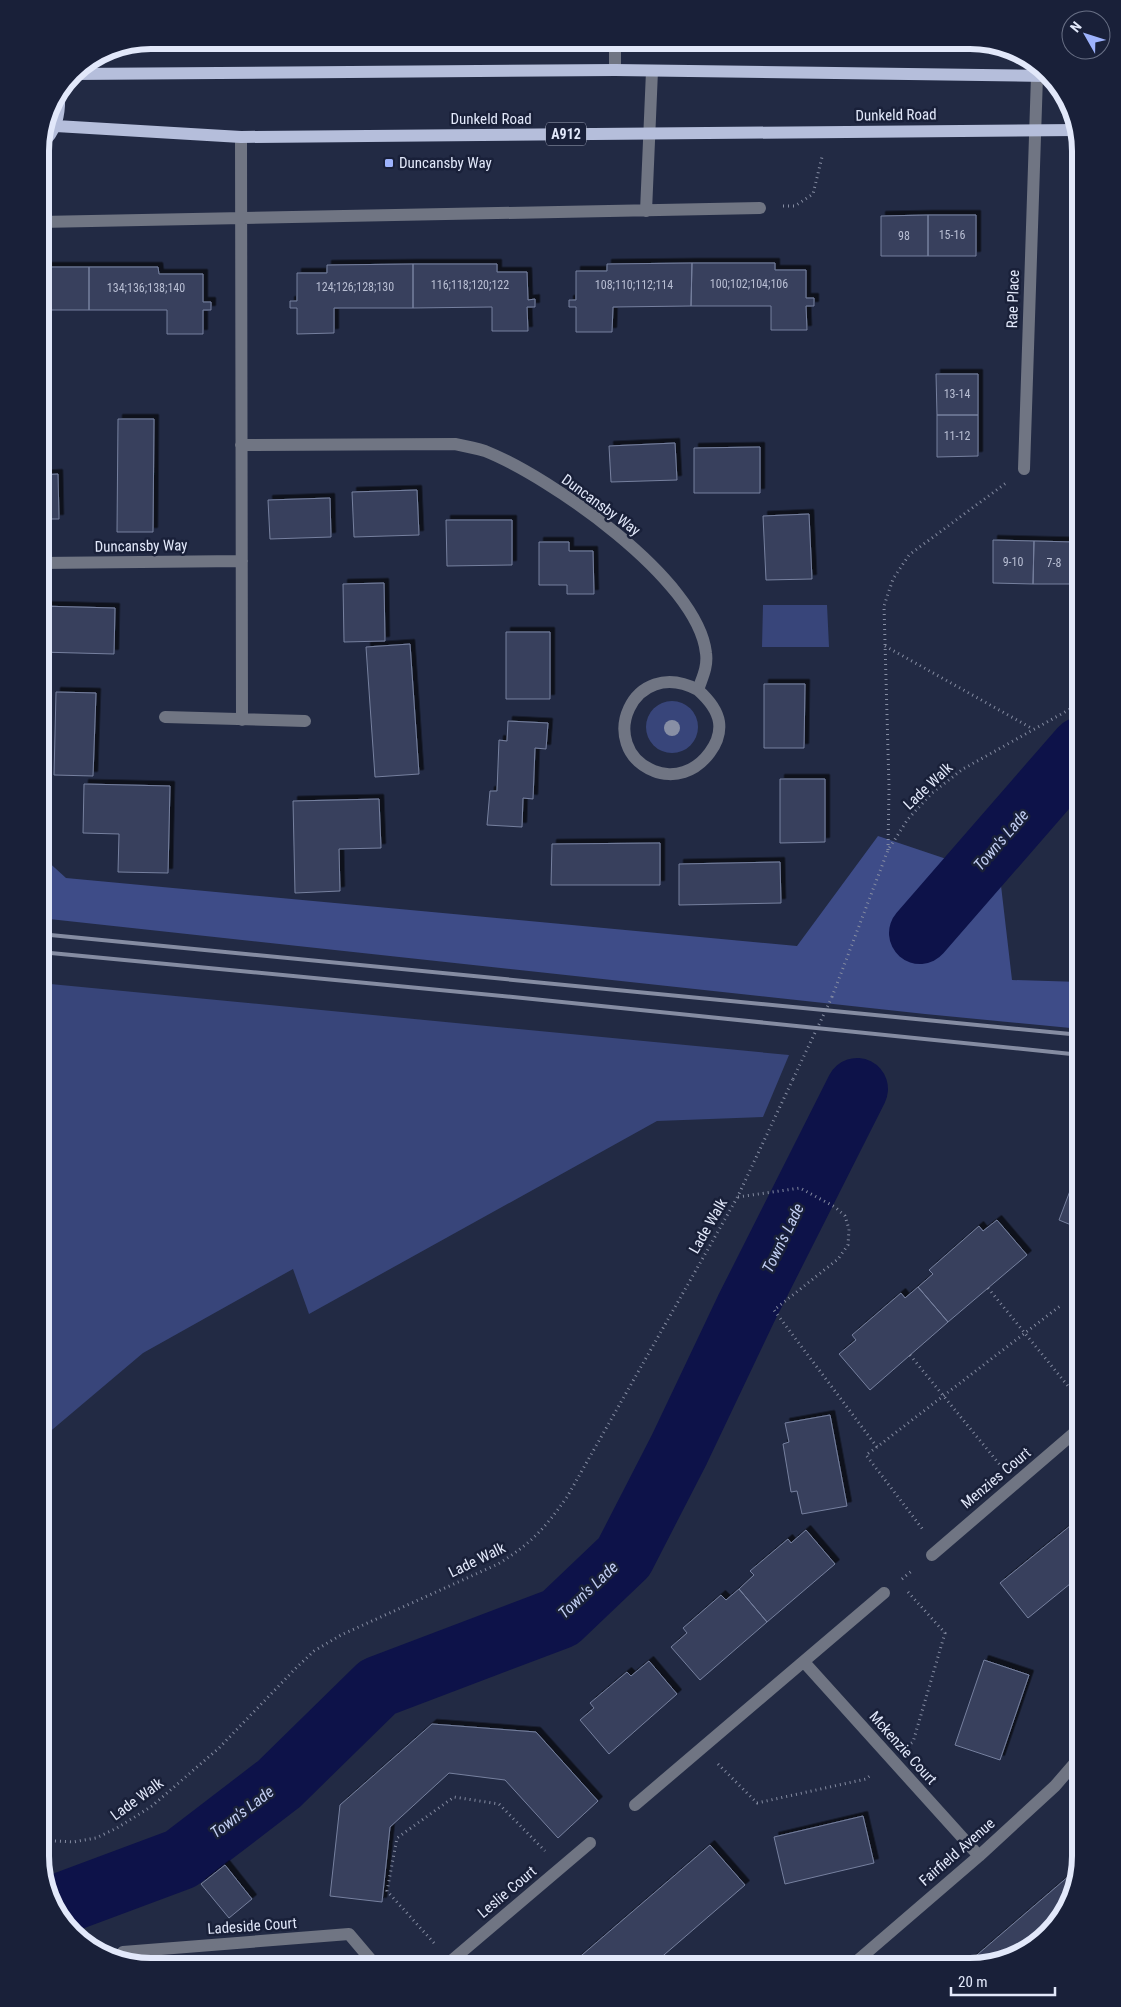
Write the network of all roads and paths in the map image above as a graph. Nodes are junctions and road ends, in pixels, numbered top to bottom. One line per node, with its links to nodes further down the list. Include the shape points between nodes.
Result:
1 (615, 49): 2 (street)
2 (615, 70): 3 (main road); 4 (main road)
3 (652, 71): 5 (main road); 13 (street)
4 (84, 74)
5 (1039, 76)
6 (1041, 78): 9 (street, Rae Place)
7 (60, 105): 8 (main road)
8 (56, 126): 12 (main road); 14 (main road, Dunkeld Road / A912)
9 (1035, 130): 10 (main road, Dunkeld Road / A912); 11 (main road, Dunkeld Road / A912); 20 (street, Rae Place)
10 (1070, 130)
11 (828, 132): 13 (main road, Dunkeld Road / A912); 15 (path, via 813,194 794,206)
12 (51, 133)
13 (649, 134): 14 (main road, Dunkeld Road / A912); 16 (street)
14 (241, 137): 17 (street)
15 (760, 208): 16 (street)
16 (646, 210): 17 (street)
17 (241, 219): 18 (street); 19 (street)
18 (49, 222)
19 (241, 445): 21 (street); 24 (street, Duncansby Way, via 455,444 483,451 507,462 558,492 601,523 642,555 679,594 698,626 706,652 706,666)
20 (1024, 470): 23 (path, via 909,555 893,579 884,606)
21 (242, 561): 22 (street, Duncansby Way); 27 (street)
22 (49, 563)
23 (884, 646): 29 (path); 30 (path, via 888,707)
24 (698, 690): 24 (street, via 708,700 719,723 710,754 699,765 672,774 660,773 638,761 626,740 624,728 630,705 638,695 660,682 672,681)
25 (1072, 708): 29 (path, Lade Walk)
26 (165, 717): 27 (street)
27 (242, 720): 28 (street)
28 (305, 722)
29 (1033, 729): 30 (path, Lade Walk, via 963,769 932,793)
30 (888, 850): 31 (path, Lade Walk, bridge, via 832,997)
31 (737, 1198): 39 (path, via 800,1188 836,1207 845,1216 849,1229 848,1245 838,1259 774,1310); 46 (path, Lade Walk, via 567,1497 543,1530 522,1550 341,1635 314,1651 219,1748 152,1806 117,1828 96,1838 73,1842)
32 (988, 1288): 34 (path)
33 (1060, 1306): 34 (path)
34 (1024, 1332): 36 (path); 37 (path)
35 (910, 1355): 37 (path)
36 (1072, 1392)
37 (944, 1395): 39 (path); 40 (path)
38 (1072, 1435): 40 (street, Menzies Court)
39 (877, 1447): 41 (path, via 866,1455)
40 (1014, 1483): 41 (street, Menzies Court)
41 (935, 1552): 42 (path)
42 (884, 1593): 43 (street)
43 (804, 1662): 45 (street); 48 (street, Mckenzie Court)
44 (1072, 1766): 48 (street, Fairfield Avenue)
45 (635, 1805)
46 (49, 1841)
47 (590, 1843): 49 (street, Leslie Court)
48 (979, 1856): 54 (street, Fairfield Avenue)
49 (561, 1867): 52 (path, via 499,1804 454,1797 397,1838 387,1891); 53 (street, Leslie Court)
50 (123, 1954): 51 (street, Ladeside Court, via 350,1934)
51 (370, 1958)
52 (443, 1958)
53 (455, 1958)
54 (861, 1958)

